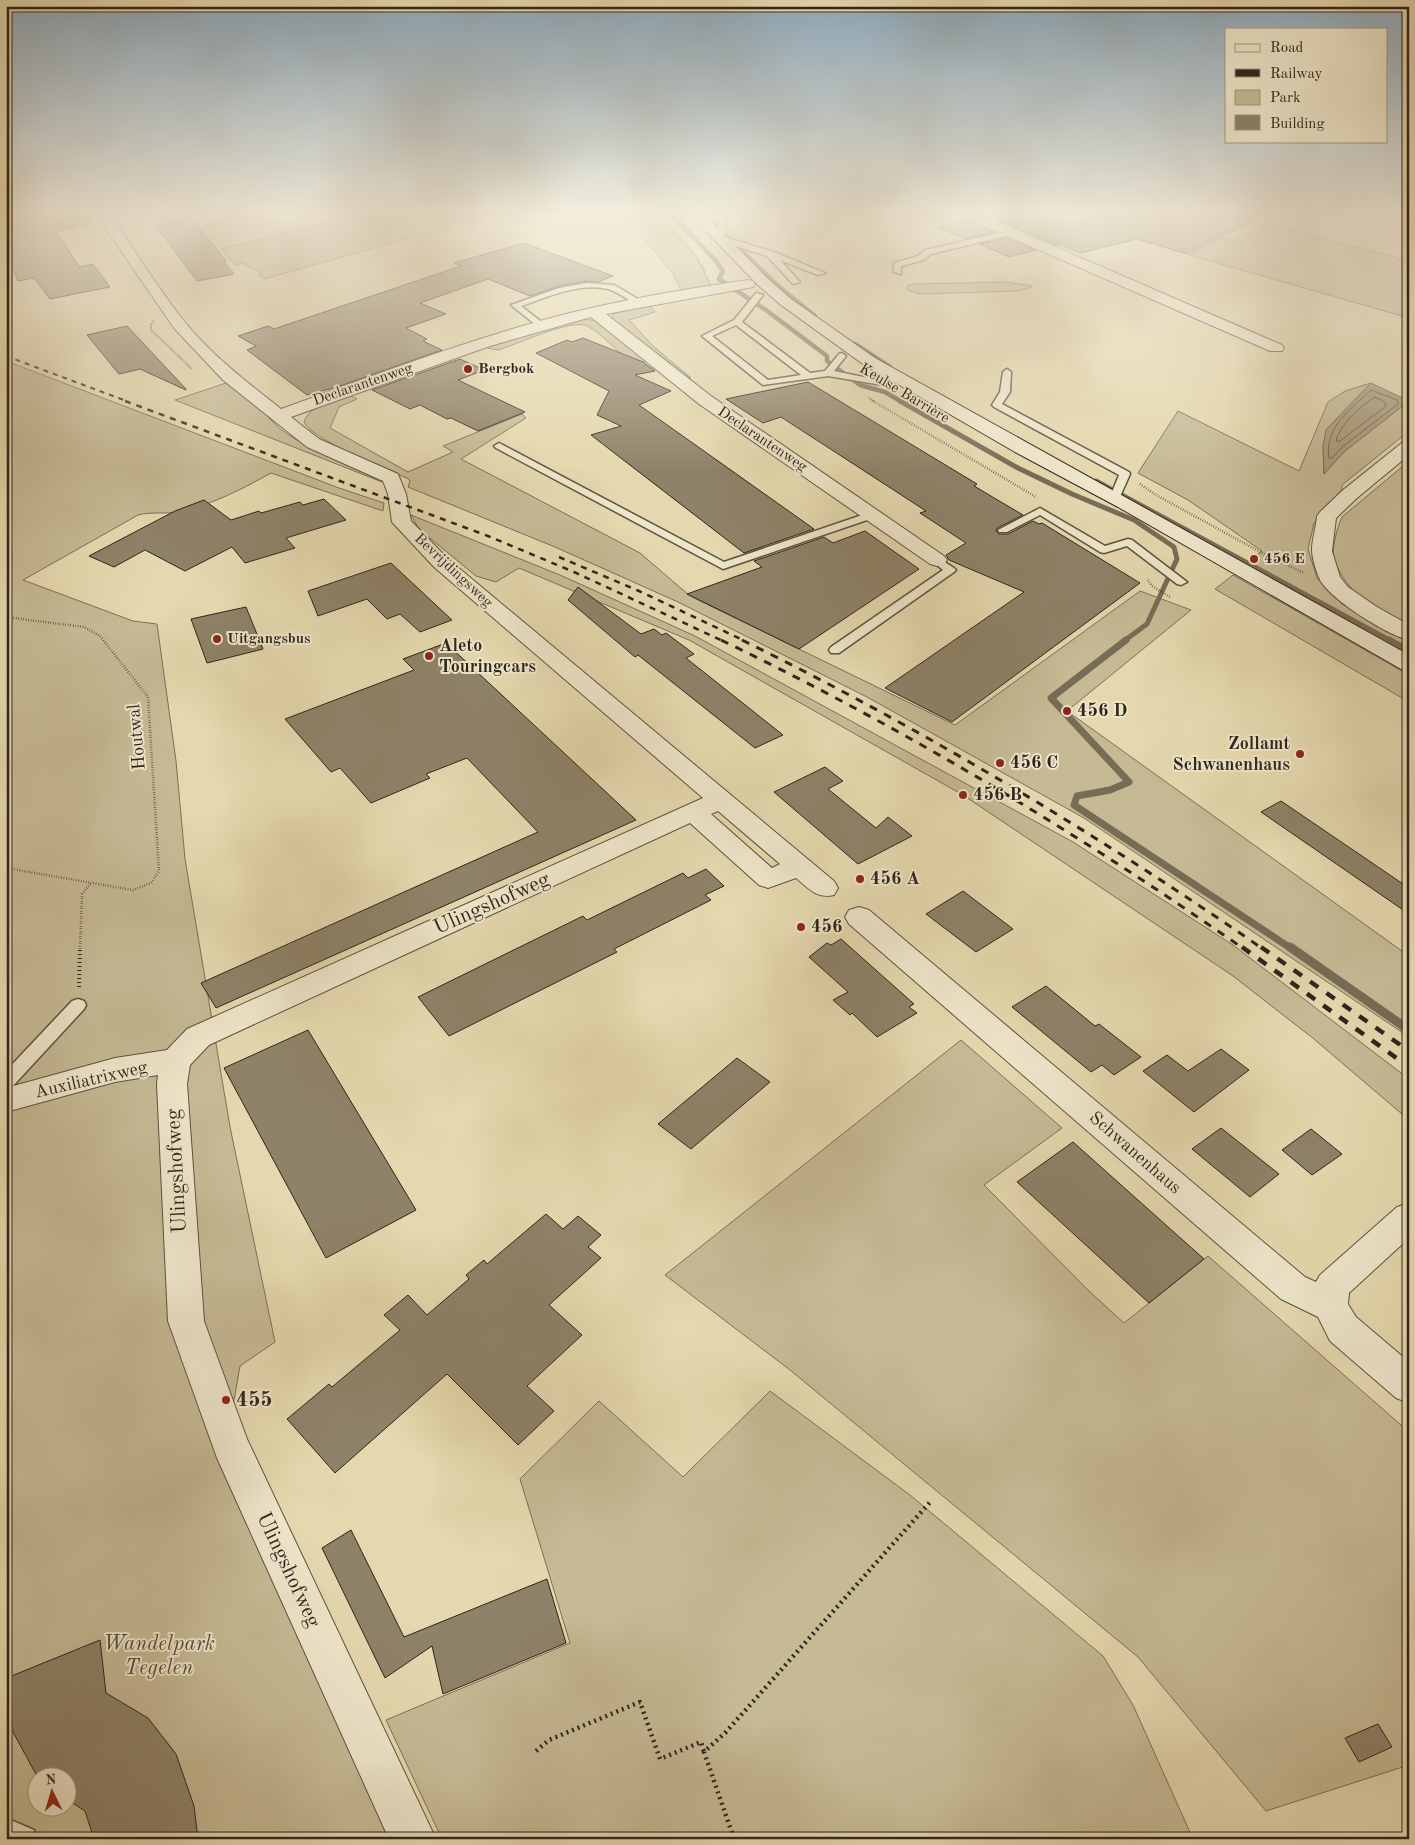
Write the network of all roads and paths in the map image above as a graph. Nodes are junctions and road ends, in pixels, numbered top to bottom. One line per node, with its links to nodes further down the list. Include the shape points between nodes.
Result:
1 (163, 300): 20 (street, Bevrijdingsweg, via 199,347)
2 (531, 300): 12 (lane, via 515,305)
3 (635, 300): 9 (lane)
4 (656, 300): 9 (street, Declarantenweg)
5 (748, 300): 11 (lane)
6 (767, 300): 14 (street, Keulse Barrière)
7 (800, 300): 24 (street, Keulse Barrière, via 869,361 1021,448)
8 (1167, 300): 13 (street)
9 (639, 302): 10 (street, Declarantenweg)
10 (594, 312): 12 (street, Declarantenweg); 26 (street, Declarantenweg, via 704,400)
11 (737, 322): 17 (lane); 17 (lane, via 706,336 766,383)
12 (541, 326): 20 (street, Declarantenweg)
13 (1276, 348)
14 (842, 356): 16 (lane); 18 (street, Keulse Barrière)
15 (1007, 372): 23 (lane, via 1005,392 997,404)
16 (828, 373): 17 (lane); 18 (lane)
17 (808, 376)
18 (885, 384): 27 (street, Keulse Barrière, via 1006,453 1121,509)
19 (868, 397): 25 (path)
20 (277, 416): 36 (street, Bevrijdingsweg, via 313,443 391,478 402,522 441,563)
21 (499, 446): 26 (lane, via 723,566)
22 (1409, 446): 33 (street, via 1327,516 1322,551 1330,579 1341,591 1369,612)
23 (1125, 474): 24 (lane); 29 (path, via 1156,495)
24 (1115, 497): 27 (street, Keulse Barrière)
25 (1041, 500)
26 (872, 515): 30 (street, Declarantenweg)
27 (1162, 524): 35 (street, Keulse Barrière)
28 (1003, 530): 31 (lane, via 1040,511 1104,550 1128,542)
29 (1264, 554)
30 (937, 560): 34 (lane, via 950,570)
31 (1181, 582)
32 (6, 617): 40 (path, Houtwal, via 84,626 100,636 148,697 159,871 151,884 134,890)
33 (1409, 634)
34 (835, 650)
35 (1409, 664)
36 (720, 800): 37 (street, Ulingshofweg); 38 (street, Bevrijdingsweg)
37 (694, 812): 38 (street, via 768,880); 44 (street, Ulingshofweg, via 198,1037)
38 (799, 867): 41 (street, Bevrijdingsweg)
39 (6, 868): 40 (path, Houtwal)
40 (91, 883): 43 (path, via 82,894)
41 (825, 888)
42 (859, 917): 48 (street, Schwanenhaus, via 1293,1288)
43 (78, 1005): 45 (lane)
44 (176, 1061): 46 (street, Auxiliatrixweg, via 115,1070); 56 (street, Ulingshofweg, via 172,1084 186,1321 230,1445)
45 (6, 1082)
46 (6, 1100)
47 (1409, 1217): 48 (street, via 1332,1286)
48 (1330, 1306): 49 (street, via 1343,1329)
49 (1409, 1386)
50 (931, 1500): 52 (path, via 726,1732)
51 (536, 1751): 52 (path, via 550,1740 640,1702 660,1759 700,1742)
52 (704, 1752): 54 (path)
53 (6, 1830): 55 (lane)
54 (732, 1833)
55 (25, 1839)
56 (413, 1839)

